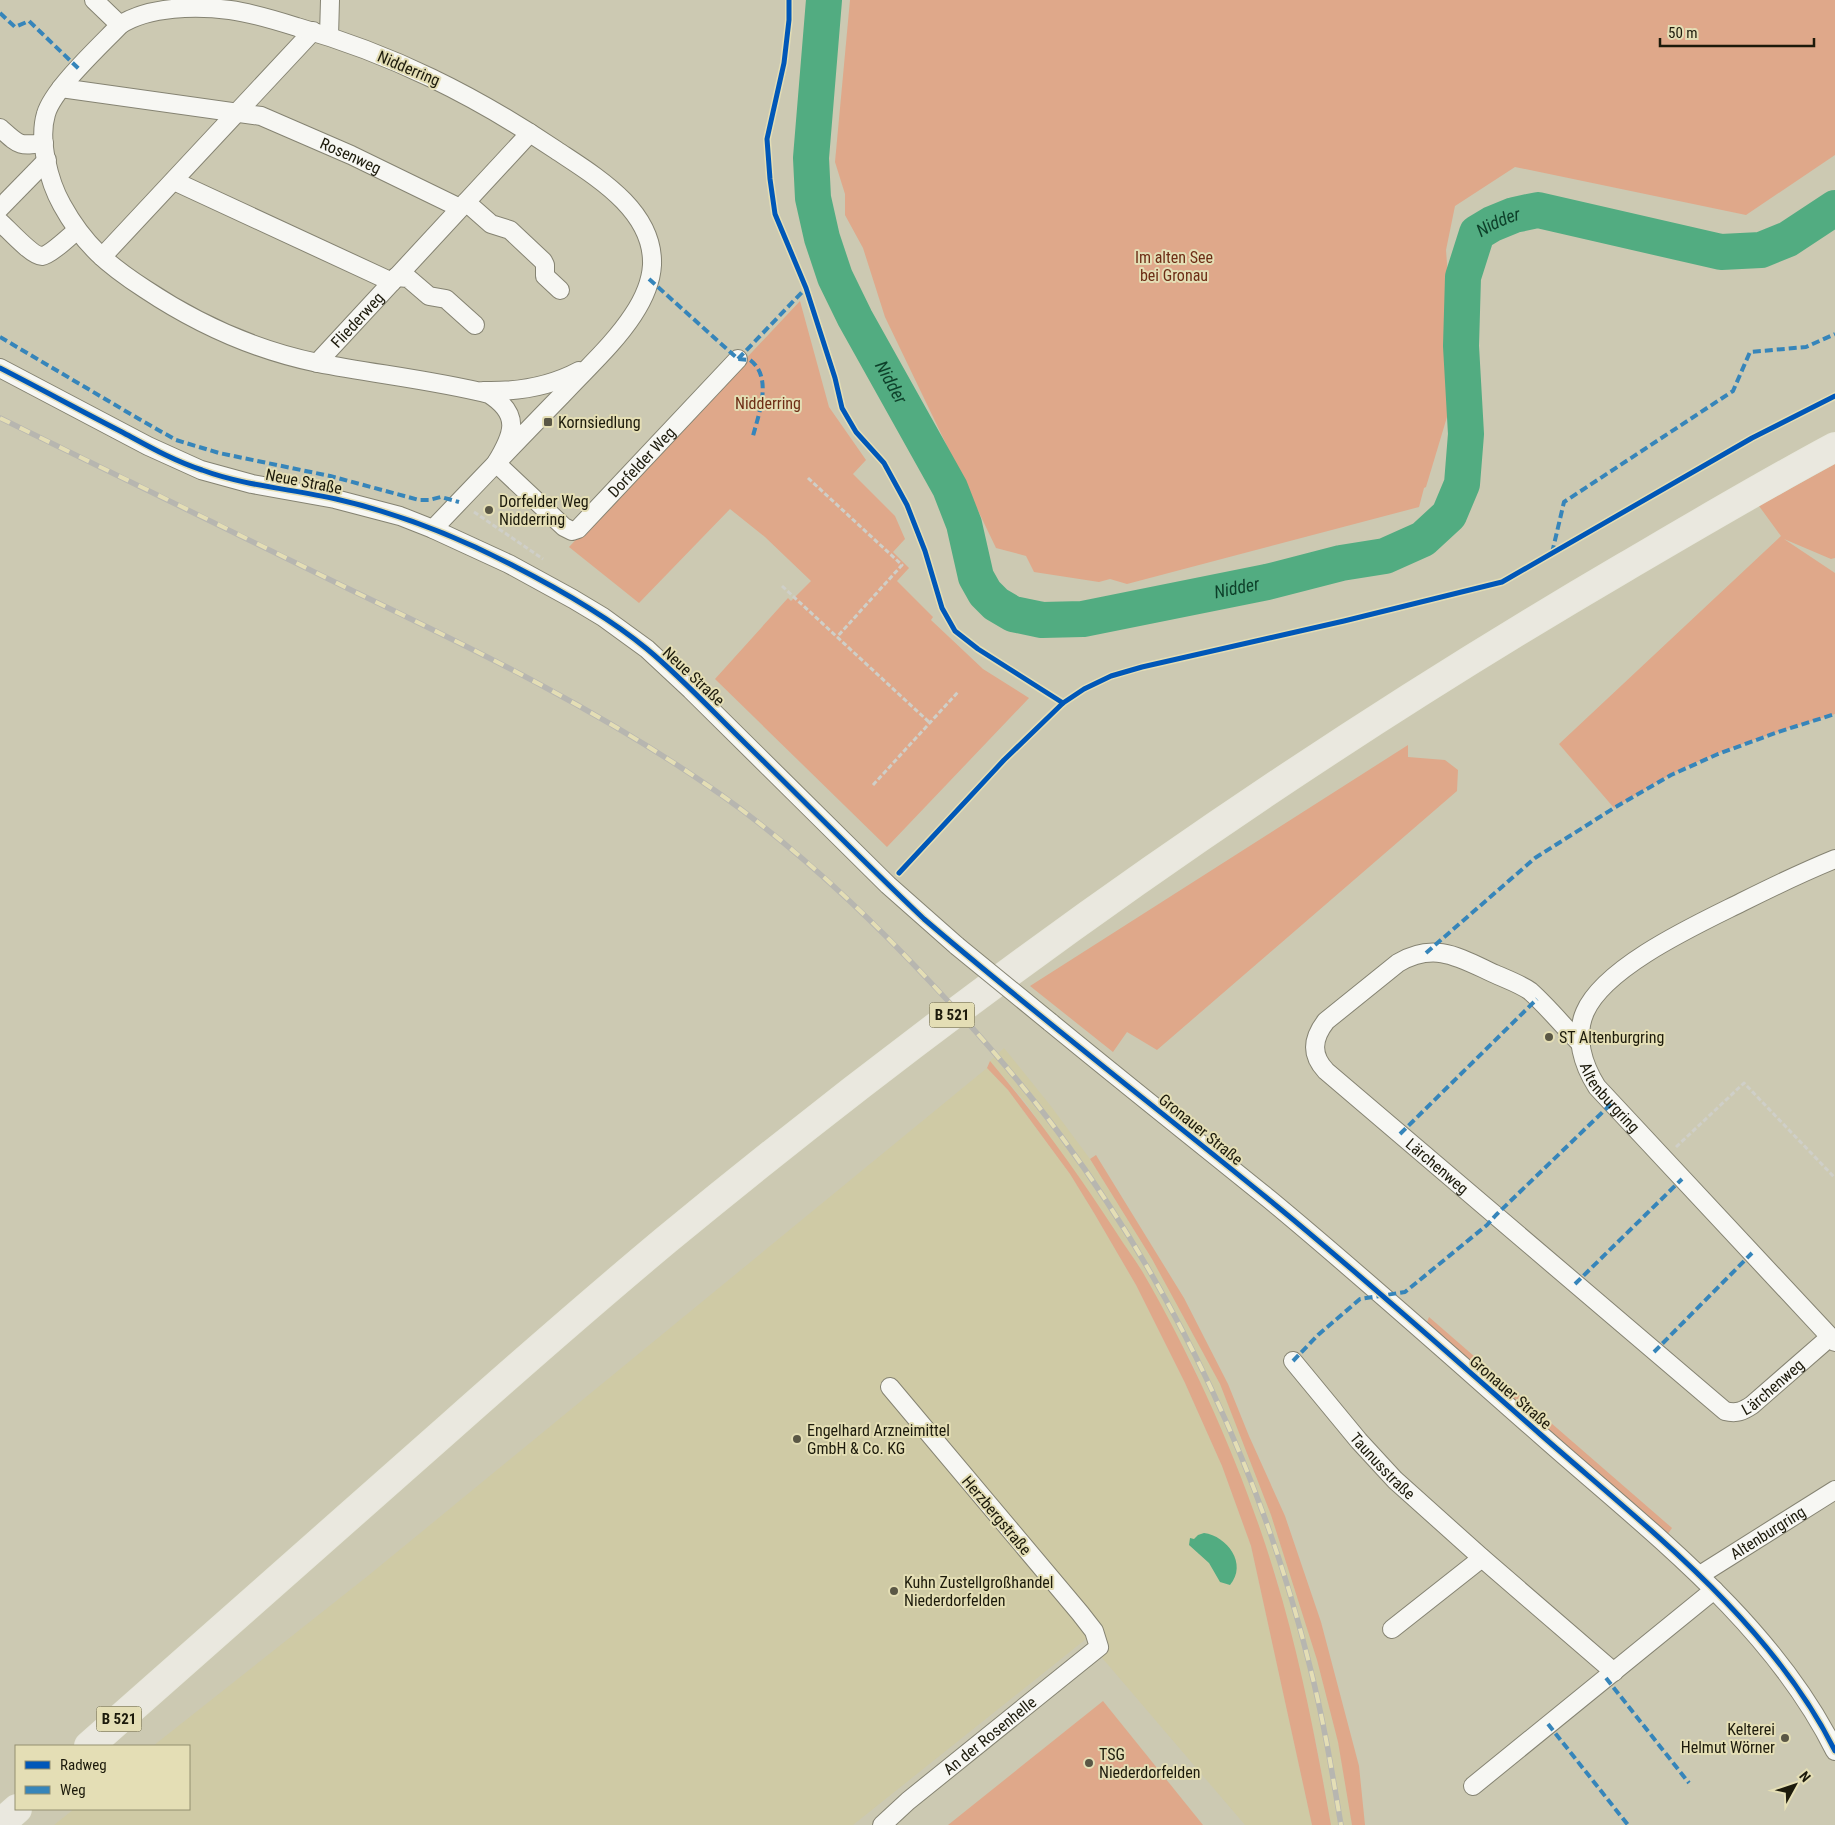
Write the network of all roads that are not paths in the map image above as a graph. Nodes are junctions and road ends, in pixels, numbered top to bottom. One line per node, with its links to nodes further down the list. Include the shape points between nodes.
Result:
1 (330, 0): 4 (street)
2 (99, 2): 3 (street)
3 (120, 25): 4 (street, Nidderring, via 134,18 168,10 200,8 232,10); 5 (street, Nidderring)
4 (321, 34): 6 (street); 8 (street, Nidderring, via 433,77)
5 (61, 88): 6 (street, Rosenweg); 9 (street, Nidderring, via 46,114 43,130)
6 (238, 112): 10 (street); 11 (street, Rosenweg, via 275,121)
7 (0, 128): 9 (street, via 22,146)
8 (530, 132): 11 (street, Fliederweg); 21 (street, Nidderring, via 621,197 635,213 651,248 652,265 644,296 622,330)
9 (46, 151): 12 (street); 14 (street, Nidderring, via 56,195)
10 (174, 181): 15 (street); 16 (street)
11 (463, 205): 16 (street, Fliederweg); 17 (street, via 491,224 510,230 543,262 545,276)
12 (0, 208)
13 (0, 222): 14 (street, via 33,253 42,256)
14 (76, 231): 15 (street, Nidderring)
15 (102, 258): 20 (street, Nidderring, via 198,322 242,341)
16 (394, 280): 18 (street, Fliederweg, via 408,278 429,296 446,299); 20 (street, Fliederweg)
17 (560, 290)
18 (475, 325)
19 (738, 359): 25 (street, Dorfelder Weg, via 578,529 572,531 564,527)
20 (317, 362): 23 (street, Nidderring)
21 (589, 366): 23 (street, Nidderring, via 550,384 504,391); 25 (street, Nidderring)
22 (0, 368): 26 (street, Neue Straße, via 156,450 201,470 369,507)
23 (475, 391): 25 (street, Nidderring, via 489,394 499,401 512,421 506,447)
24 (1835, 448): 40 (main road, B 521, via 1777,478 1441,678 1208,831 1035,954 808,1126 665,1241)
25 (496, 463): 26 (street, Nidderring)
26 (433, 529): 28 (street, Neue Straße, bridge, via 539,579 647,649 888,885 956,946)
27 (1835, 860): 29 (street, Altenburgring, via 1715,916 1637,960 1605,985 1590,1002 1582,1022)
28 (1050, 1022): 35 (street, Gronauer Straße, via 1375,1289)
29 (1581, 1044): 30 (street, Altenburgring, via 1588,1073 1597,1087); 30 (street, Lärchenweg, via 1525,988 1461,958 1440,952 1410,956 1398,963 1326,1022 1319,1030 1314,1049 1319,1064 1326,1072 1725,1411 1740,1412 1752,1405)
30 (1833, 1339)
31 (1293, 1361): 34 (street, Taunusstraße, via 1378,1462)
32 (890, 1387): 38 (street, Herzbergstraße, via 1080,1613 1094,1631)
33 (1835, 1490): 35 (street, Altenburgring)
34 (1482, 1558): 37 (street); 39 (street, Taunusstraße)
35 (1700, 1574): 36 (street, Gronauer Straße)
36 (1714, 1590): 39 (street); 41 (street, Gronauer Straße, via 1770,1652 1812,1710)
37 (1392, 1629)
38 (1098, 1647): 45 (street, An der Rosenhelle)
39 (1614, 1672): 42 (street)
40 (90, 1745)
41 (1835, 1751)
42 (1473, 1786)
43 (17, 1810): 44 (main road)
44 (0, 1824)
45 (882, 1825)

